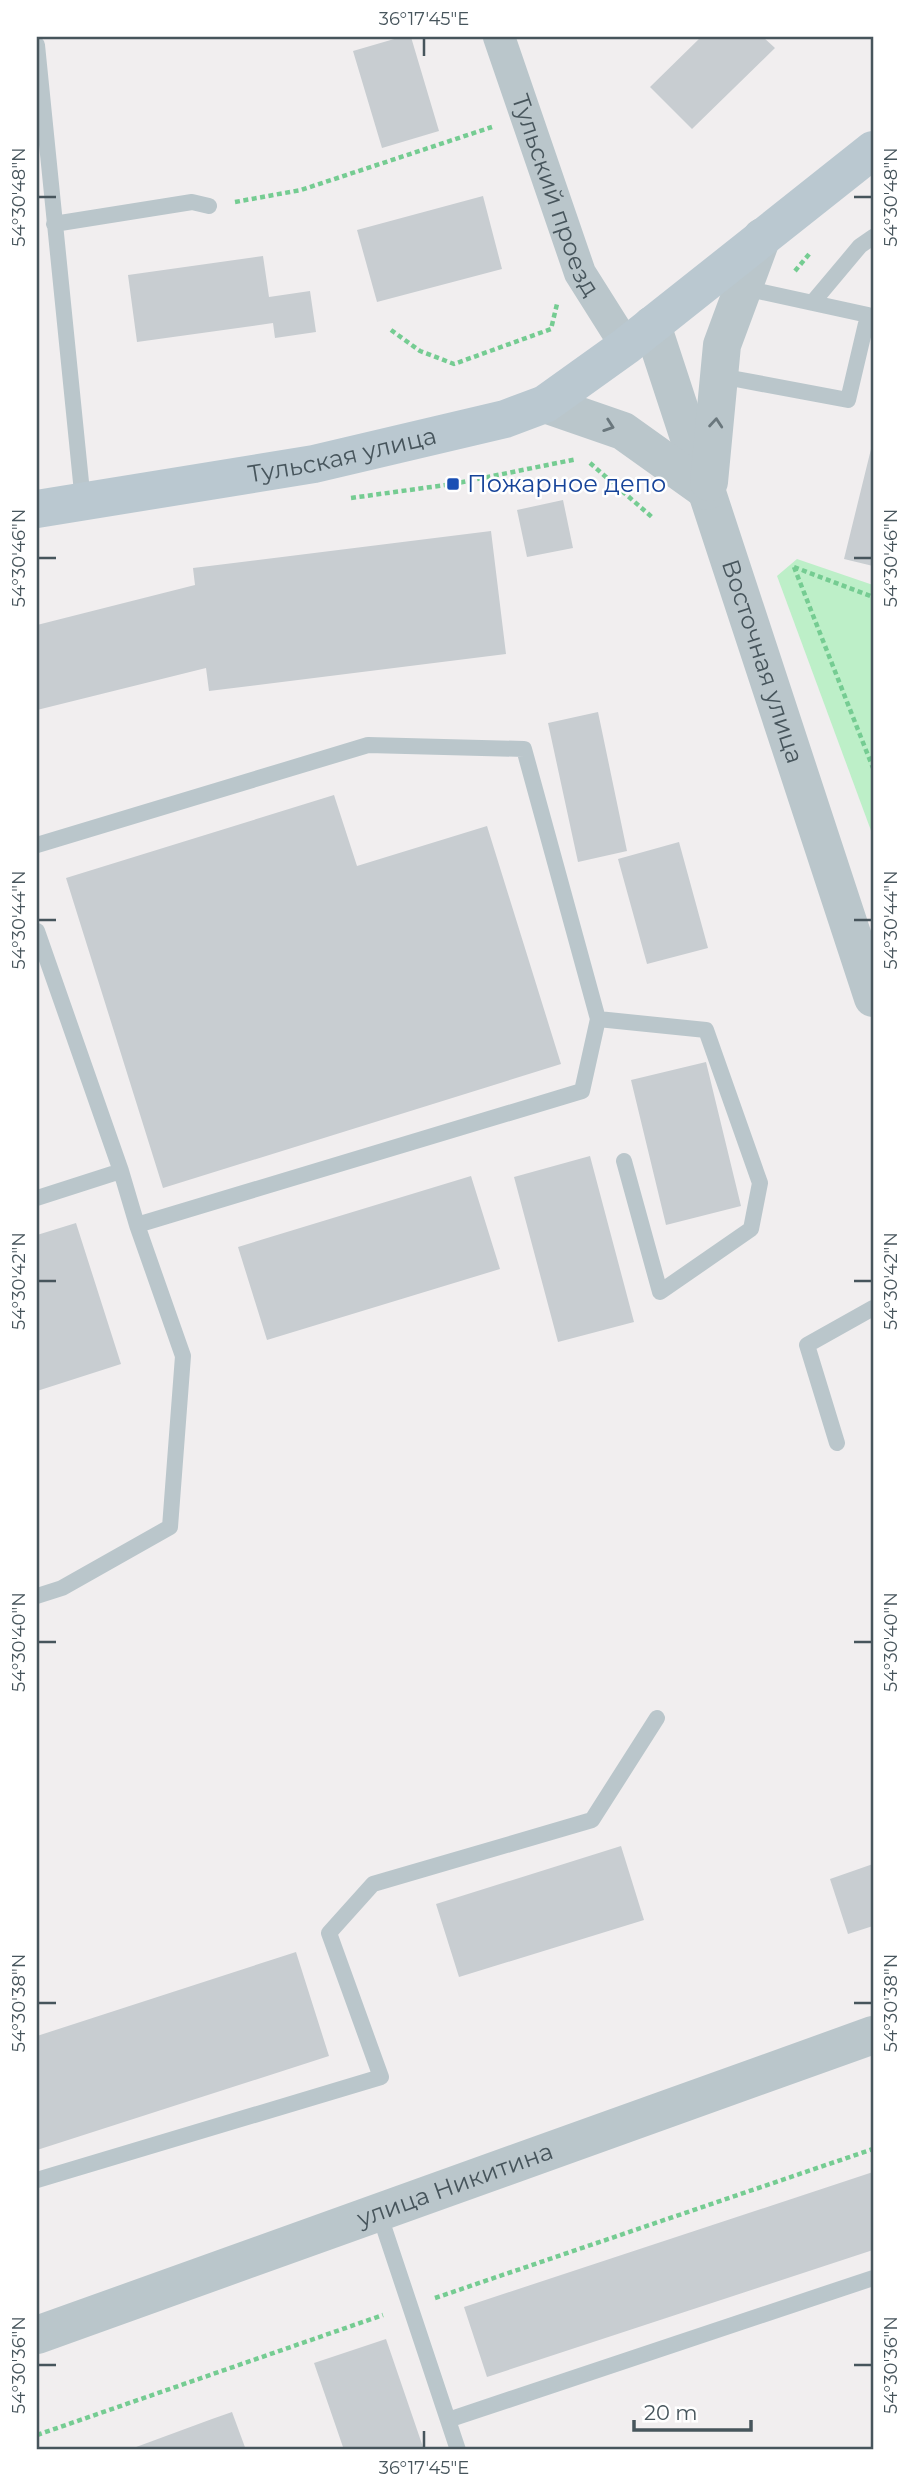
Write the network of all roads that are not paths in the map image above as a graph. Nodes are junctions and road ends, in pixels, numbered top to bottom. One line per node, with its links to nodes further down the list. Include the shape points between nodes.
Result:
1 (499, 37): 10 (street, Тульский проезд, via 580,272)
2 (37, 45): 5 (lane)
3 (873, 150): 6 (main road, Тульская улица)
4 (209, 206): 5 (lane, via 192,202)
5 (54, 224): 14 (lane)
6 (762, 237): 8 (street); 10 (main road, Тульская улица)
7 (873, 237): 9 (lane)
8 (744, 288): 9 (lane); 11 (street, via 722,345)
9 (813, 302): 11 (lane, via 868,315 848,400)
10 (639, 335): 12 (main road, Тульская улица); 13 (street, Восточная улица)
11 (720, 376): 13 (street, one-way to 11)
12 (545, 404): 13 (street, one-way to 13, via 623,430); 14 (main road, Тульская улица, via 505,419 314,464)
13 (707, 491): 18 (street, Восточная улица)
14 (83, 502): 15 (main road, Тульская улица)
15 (37, 509)
16 (37, 845): 19 (lane, via 368,745 524,749)
17 (37, 931): 21 (lane)
18 (873, 998)
19 (598, 1018): 20 (lane, via 706,1030 760,1183 751,1228 660,1292); 23 (lane, via 582,1091)
20 (624, 1161)
21 (121, 1171): 22 (lane); 23 (lane)
22 (37, 1198)
23 (137, 1225): 26 (lane, via 183,1356 170,1527 62,1588)
24 (873, 1308): 25 (lane, via 807,1345)
25 (838, 1443)
26 (37, 1596)
27 (657, 1718): 29 (lane, via 592,1820 373,1884 329,1933 382,2077)
28 (873, 2035): 30 (street, улица Никитина)
29 (37, 2180)
30 (379, 2213): 32 (street, улица Никитина); 33 (lane)
31 (873, 2278): 33 (lane)
32 (37, 2335)
33 (448, 2420): 34 (lane)
34 (458, 2450)

